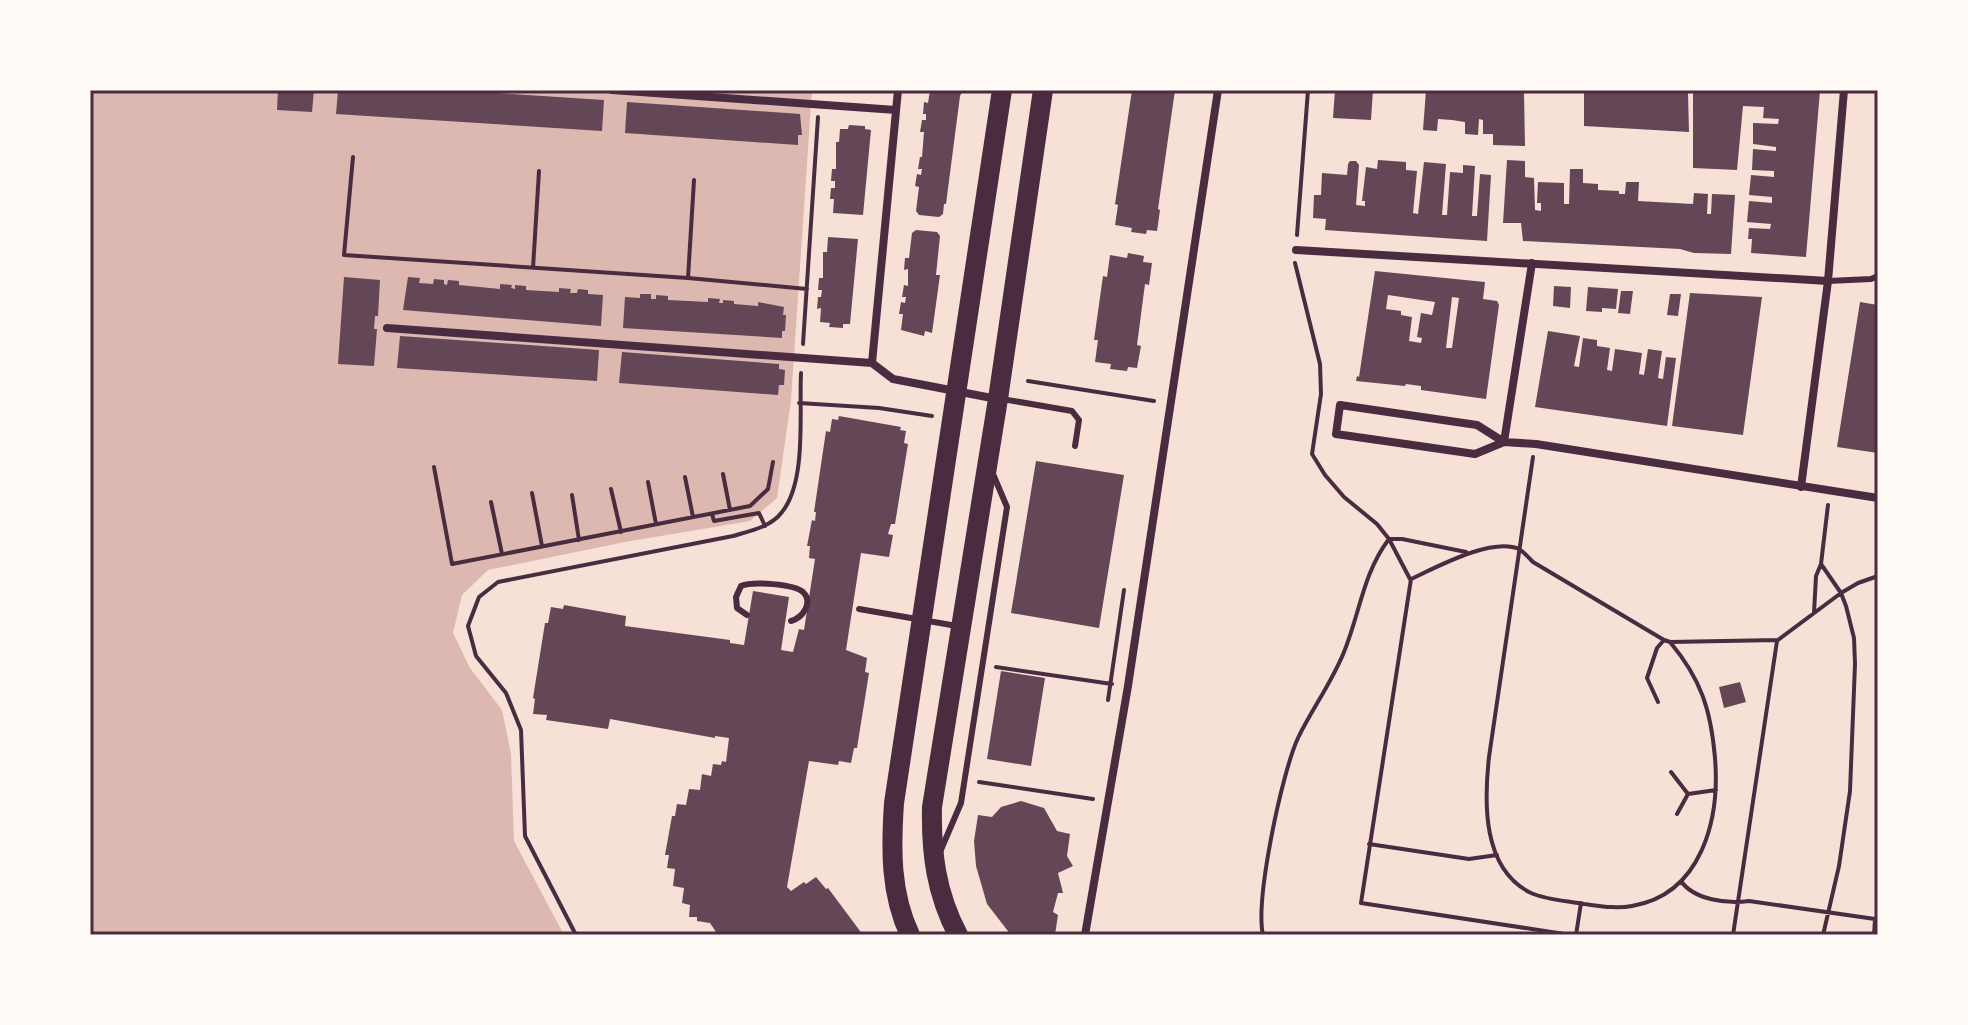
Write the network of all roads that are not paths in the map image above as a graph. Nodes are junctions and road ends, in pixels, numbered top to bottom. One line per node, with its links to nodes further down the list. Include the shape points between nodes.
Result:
1 (612, 90): 7 (street)
2 (898, 90): 7 (street)
3 (1002, 90): 14 (main road)
4 (1043, 90): 15 (main road)
5 (1218, 90): 29 (street)
6 (1844, 90): 11 (street)
7 (896, 110): 13 (street)
8 (1296, 250): 9 (street)
9 (1532, 263): 11 (street); 16 (street)
10 (1878, 276): 11 (lane)
11 (1828, 281): 19 (street)
12 (387, 328): 13 (street)
13 (872, 363): 14 (street, via 893,379)
14 (958, 392): 15 (street); 23 (main road)
15 (998, 399): 17 (lane, via 1072,411 1079,420); 18 (main road)
16 (1504, 442): 16 (street, via 1477,425 1340,405 1336,434 1475,454); 19 (street)
17 (1075, 446)
18 (988, 462): 25 (main road); 26 (lane, via 1007,507 961,803)
19 (1801, 487): 20 (street)
20 (1878, 498)
21 (859, 609): 23 (lane)
22 (747, 615): 24 (lane, via 737,608 736,597 741,586 751,582 804,593 805,612)
23 (922, 620): 25 (lane); 27 (main road, via 891,850 895,891)
24 (791, 621)
25 (961, 627): 26 (main road, via 932,807)
26 (934, 867): 28 (main road)
27 (910, 935)
28 (958, 935)
29 (1085, 935)

